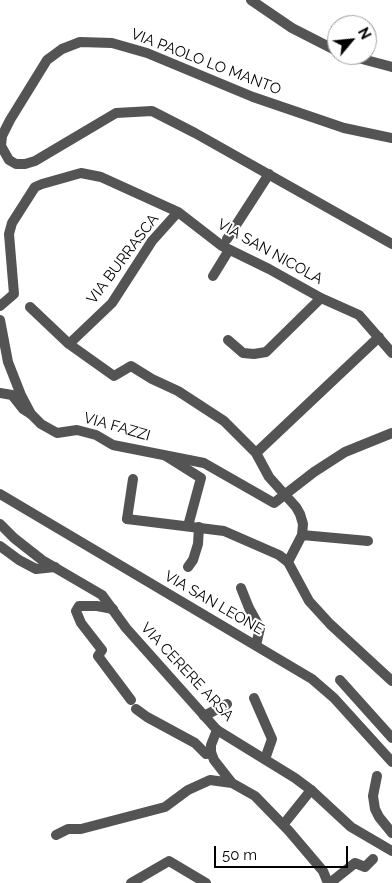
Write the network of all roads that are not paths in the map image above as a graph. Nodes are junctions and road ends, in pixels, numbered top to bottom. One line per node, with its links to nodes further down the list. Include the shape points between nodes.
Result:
1 (251, 0): 2 (street, via 292,28)
2 (327, 46)
3 (377, 63): 4 (street)
4 (392, 67)
5 (392, 138): 6 (street, VIA PAOLO LO MANTO, via 344,128 253,98 147,53 112,43 80,42 47,60 2,136 1,146 9,160 25,164 116,113 152,111)
6 (269, 174): 8 (street, VIA PAOLO LO MANTO); 9 (street)
7 (178, 212): 9 (street, VIA SAN NICOLA, via 222,246); 12 (street, VIA SAN NICOLA, via 101,177 81,173 35,187 12,223 9,234 14,294); 17 (street, VIA BURRASCA, via 152,240 112,302)
8 (392, 244)
9 (228, 245): 10 (street); 11 (street, VIA SAN NICOLA)
10 (213, 276)
11 (321, 298): 15 (street, VIA SAN NICOLA, via 358,315); 16 (street, via 266,352 243,353)
12 (0, 306)
13 (30, 307): 17 (street)
14 (0, 320): 20 (street, VIA FAZZI, via 8,362)
15 (379, 337): 18 (street, VIA SAN NICOLA); 22 (street)
16 (228, 340)
17 (69, 344): 22 (street, via 114,376 131,366 178,391 224,421)
18 (392, 353)
19 (0, 393): 20 (street, via 12,395)
20 (31, 414): 23 (street, VIA FAZZI, via 57,433 77,430 96,435 113,445)
21 (392, 433): 26 (street, via 345,452)
22 (256, 453): 26 (street, via 269,477)
23 (165, 456): 26 (street, VIA FAZZI, via 204,463 274,503); 28 (street, via 201,478)
24 (133, 479): 28 (street, via 127,519)
25 (0, 494): 38 (street, VIA SAN LEONE)
26 (286, 495): 30 (street, via 300,514)
27 (0, 524): 34 (street, VIA CERERE ARSA)
28 (188, 526): 29 (street)
29 (199, 527): 33 (street, via 224,531); 35 (street, via 198,544)
30 (302, 535): 31 (street); 33 (street)
31 (368, 541)
32 (0, 546): 34 (street, via 36,569)
33 (288, 562): 40 (street, via 308,601)
34 (55, 567): 37 (street, VIA CERERE ARSA, via 102,595)
35 (188, 567)
36 (241, 588): 38 (street, via 260,628)
37 (113, 609): 42 (street, via 79,606 76,611 102,650 98,656); 45 (street, VIA CERERE ARSA)
38 (256, 645): 50 (street, VIA SAN LEONE, via 312,679 334,698)
39 (340, 680): 47 (street)
40 (392, 681)
41 (254, 698): 49 (street, via 272,740)
42 (131, 700)
43 (227, 704): 45 (street)
44 (136, 709): 48 (street, via 195,743 206,754)
45 (204, 716): 46 (street, VIA CERERE ARSA)
46 (217, 730): 48 (street); 49 (street, VIA CERERE ARSA)
47 (392, 738)
48 (211, 752): 52 (street)
49 (265, 759): 53 (street, VIA CERERE ARSA)
50 (392, 762)
51 (377, 776): 55 (street, via 373,796 375,809)
52 (232, 783): 54 (street, via 255,796); 56 (street, via 210,780 165,806 80,829 68,829)
53 (312, 790): 54 (street); 57 (street, VIA CERERE ARSA)
54 (283, 825): 60 (street, via 323,871)
55 (392, 834)
56 (56, 835)
57 (382, 852): 60 (street, via 366,867 355,863)
58 (131, 883): 59 (street, via 169,861)
59 (206, 883)
60 (329, 883)

